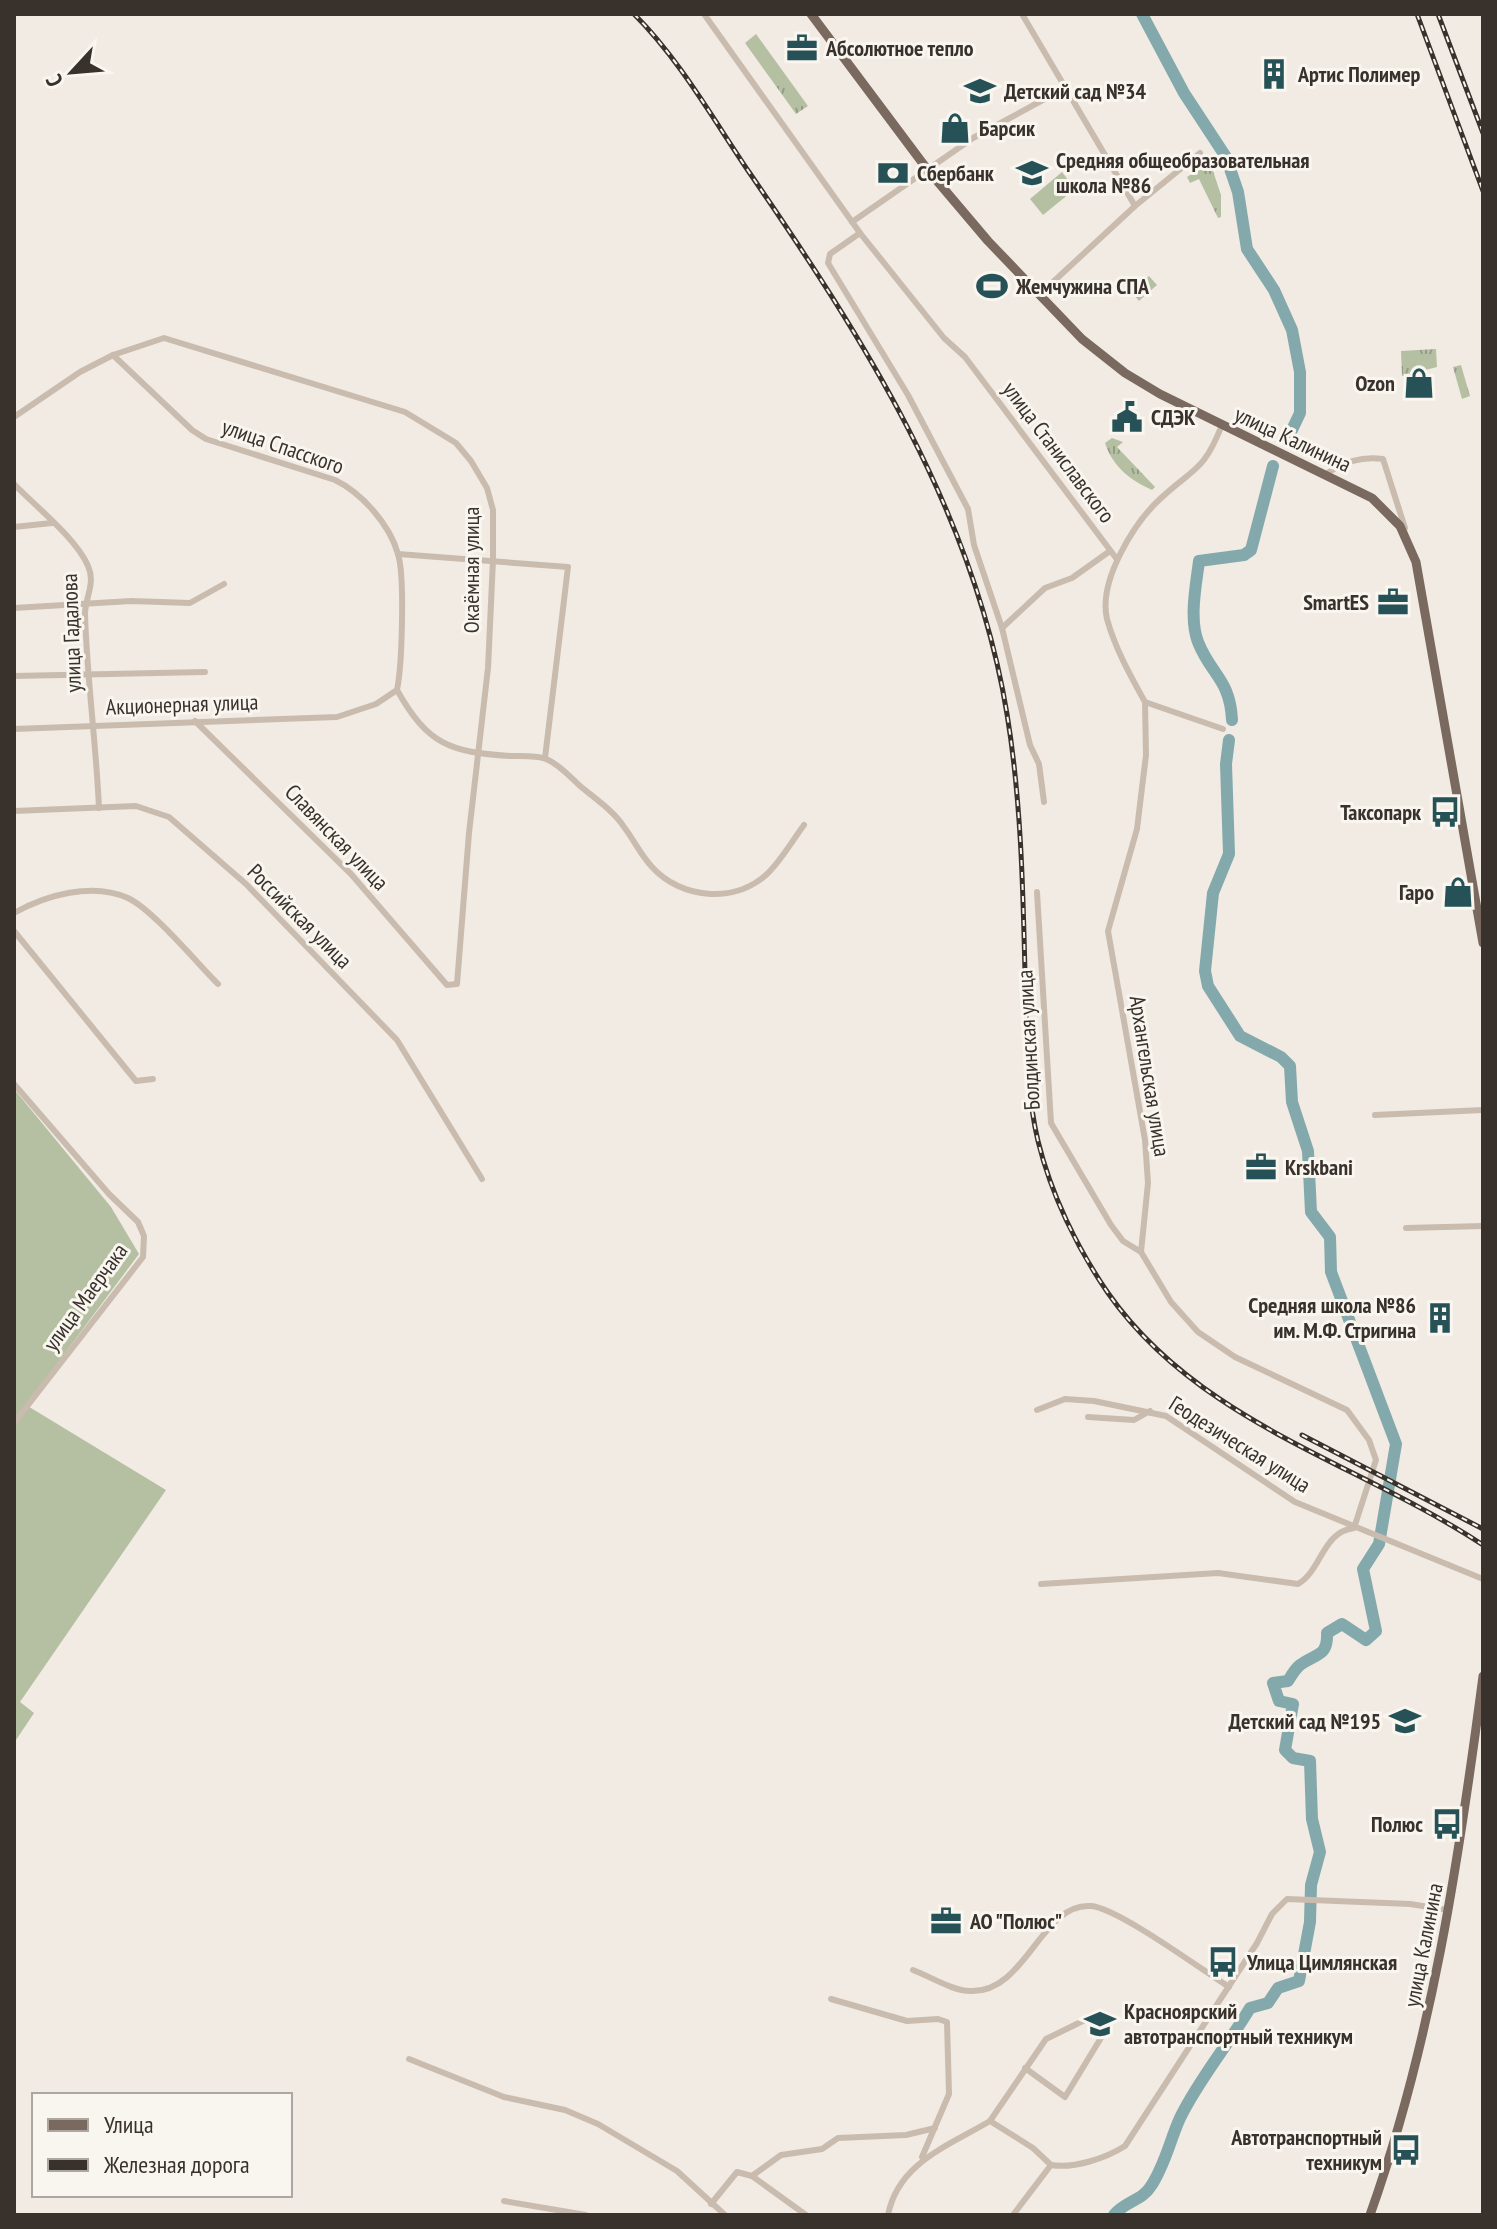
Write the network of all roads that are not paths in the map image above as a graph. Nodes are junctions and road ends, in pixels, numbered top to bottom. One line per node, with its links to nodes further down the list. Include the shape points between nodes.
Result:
1 (704, 14): 8 (street, улица Станиславского)
2 (811, 14): 6 (main road, улица Калинина)
3 (1022, 14): 4 (street)
4 (1065, 88): 6 (street); 7 (street)
5 (1200, 153): 7 (street)
6 (927, 169): 8 (street); 10 (main road, улица Калинина)
7 (1135, 206): 10 (street)
8 (852, 222): 9 (street, улица Станиславского)
9 (860, 233): 19 (street, улица Станиславского, via 965,357); 26 (street, via 830,254 828,263 908,395 968,509 974,545)
10 (1039, 295): 13 (main road, улица Калинина, via 1125,373)
11 (113, 355): 12 (street, Окаёмная улица); 20 (street, улица Спасского, via 206,439 348,486 375,513); 22 (street, Окаёмная улица, via 164,338 405,412 433,426 456,443 487,488 493,510)
12 (14, 417)
13 (1222, 425): 14 (main road, улица Калинина); 21 (street, via 1202,467 1147,512)
14 (1326, 474): 18 (main road, улица Калинина, via 1372,498); 18 (street, via 1367,457 1383,459)
15 (14, 484): 16 (street, улица Гадалова)
16 (52, 523): 17 (street); 24 (street, улица Гадалова, via 88,566)
17 (14, 527)
18 (1408, 540): 45 (main road, улица Калинина, via 1427,619)
19 (1110, 551): 21 (street); 26 (street, улица Станиславского, via 1072,578 1045,588)
20 (398, 554): 22 (street); 30 (street, улица Спасского)
21 (1116, 558): 31 (street, via 1108,622 1117,651)
22 (493, 560): 36 (street, Окаёмная улица); 37 (street, via 568,567)
23 (224, 584): 24 (street, via 190,603)
24 (85, 605): 25 (street); 27 (street, улица Гадалова)
25 (14, 608)
26 (1002, 628): 38 (street, via 1039,764)
27 (90, 672): 28 (street); 29 (street); 33 (street, улица Гадалова)
28 (205, 672)
29 (14, 676)
30 (397, 690): 32 (street, Акционерная улица, via 376,704 337,717); 36 (street, via 410,714 440,742)
31 (1145, 702): 35 (street); 55 (street, Архангельская улица, via 1146,755 1137,829 1108,931 1145,1140 1148,1183)
32 (195, 721): 33 (street, Акционерная улица); 47 (street, Славянская улица, via 351,874)
33 (93, 725): 34 (street, Акционерная улица); 39 (street, улица Гадалова)
34 (14, 729)
35 (1223, 729)
36 (478, 754): 37 (street); 47 (street, Окаёмная улица, via 460,980)
37 (545, 758): 41 (street, via 624,825 654,870 672,885 696,894 743,889 767,874)
38 (1044, 802)
39 (99, 808): 40 (street, Российская улица); 52 (street, Российская улица, via 156,810 246,884 397,1040)
40 (14, 811)
41 (804, 825)
42 (1037, 892): 55 (street, Болдинская улица, via 1051,1123 1111,1225)
43 (14, 913): 46 (street, via 49,895 119,895 137,904)
44 (14, 931): 48 (street, via 136,1081)
45 (1483, 943)
46 (218, 984)
47 (447, 985)
48 (153, 1079)
49 (14, 1084): 59 (street, улица Маерчака, via 138,1222 144,1236 143,1257)
50 (1483, 1110): 51 (street)
51 (1375, 1115)
52 (482, 1179)
53 (1483, 1226): 54 (street)
54 (1406, 1228)
55 (1141, 1252): 60 (street, via 1171,1302 1198,1332 1235,1357 1347,1410 1376,1460)
56 (1037, 1410): 57 (street, Геодезическая улица, via 1065,1399)
57 (1150, 1411): 58 (street, via 1134,1420); 60 (street, Геодезическая улица, via 1223,1451 1295,1502)
58 (1088, 1417)
59 (14, 1423)
60 (1354, 1528): 61 (street, Геодезическая улица); 62 (street, via 1342,1529 1298,1584 1218,1573)
61 (1483, 1579)
62 (1041, 1584)
63 (1483, 1676): 64 (main road, улица Калинина)
64 (1448, 1910): 66 (street, via 1287,1899 1272,1914); 82 (main road, улица Калинина, via 1416,2063)
65 (913, 1970): 66 (street, via 970,1992 999,1982 1053,1924 1072,1910 1091,1906 1115,1915)
66 (1229, 1987): 73 (street, via 1125,2146 1105,2156)
67 (831, 1999): 71 (street, via 907,2021 947,2022 949,2094)
68 (409, 2059): 76 (street, via 504,2097 565,2110 598,2124 677,2171)
69 (1025, 2068): 69 (street, via 1065,2097 1107,2028 1087,2019 1060,2031 1046,2039); 70 (street)
70 (990, 2121): 72 (street); 73 (street)
71 (935, 2128): 72 (street); 74 (street, via 838,2138 822,2149 781,2155)
72 (922, 2157): 80 (street, via 892,2194)
73 (1051, 2165): 81 (street)
74 (752, 2176): 76 (street, via 737,2172); 79 (street)
75 (504, 2201): 77 (street)
76 (711, 2204): 78 (street)
77 (586, 2215)
78 (725, 2215)
79 (806, 2215)
80 (888, 2215)
81 (1013, 2215)
82 (1370, 2215)

